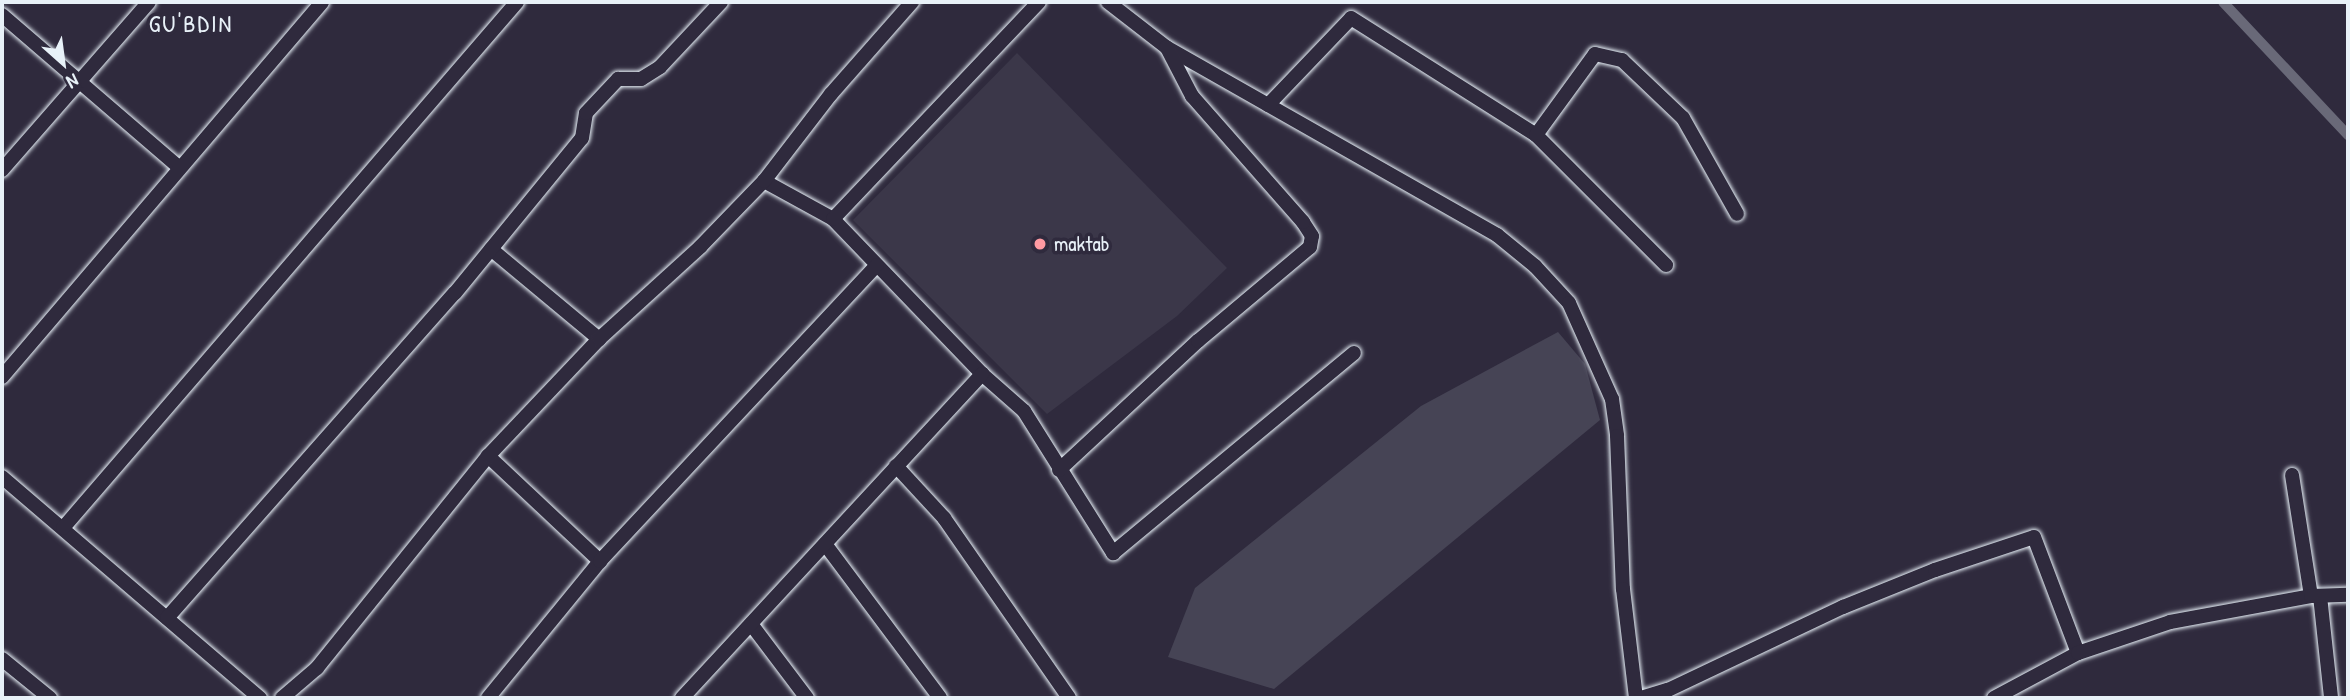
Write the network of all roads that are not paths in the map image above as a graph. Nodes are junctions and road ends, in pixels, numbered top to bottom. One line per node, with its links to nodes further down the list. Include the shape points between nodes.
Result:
1 (149, 2): 10 (street)
2 (322, 2): 13 (street)
3 (517, 2): 30 (street)
4 (721, 2): 18 (street, via 660,67 641,79 618,79 586,113 582,138)
5 (912, 2): 15 (street, via 831,94)
6 (1039, 2): 17 (street)
7 (1108, 2): 9 (street)
8 (2, 15): 10 (street)
9 (1166, 47): 11 (street); 27 (street, via 1192,96 1303,222 1312,236 1310,247 1198,341)
10 (78, 80): 13 (street); 14 (street)
11 (1268, 105): 12 (street, via 1351,18); 47 (street, via 1497,235 1535,266 1569,303 1612,399 1623,589)
12 (1536, 135): 16 (street, via 1595,54 1622,60 1683,118); 20 (street)
13 (179, 167): 24 (street)
14 (2, 170)
15 (765, 181): 17 (street); 21 (street)
16 (1737, 214)
17 (833, 219): 19 (street)
18 (491, 249): 21 (street); 35 (street)
19 (877, 265): 23 (street); 32 (street)
20 (1666, 265)
21 (599, 339): 25 (street)
22 (1354, 353): 27 (street, via 1113,553)
23 (982, 374): 26 (street); 27 (street, via 1024,411)
24 (2, 377)
25 (488, 456): 32 (street); 41 (street, via 317,668)
26 (896, 466): 31 (street); 46 (street, via 944,518)
27 (1059, 470)
28 (2292, 475): 34 (street)
29 (2, 477): 30 (street)
30 (63, 528): 35 (street)
31 (825, 544): 36 (street); 45 (street)
32 (600, 561): 42 (street)
33 (2348, 595): 34 (street)
34 (2315, 596): 37 (street, via 2170,622); 49 (street)
35 (167, 618): 40 (street)
36 (751, 624): 43 (street); 44 (street)
37 (2078, 653): 47 (street, via 2034,537 1843,607 1668,690); 48 (street)
38 (2, 659): 39 (street)
39 (50, 698)
40 (260, 698)
41 (282, 698)
42 (488, 698)
43 (682, 698)
44 (807, 698)
45 (940, 698)
46 (1069, 698)
47 (1638, 698)
48 (1994, 698)
49 (2331, 698)

